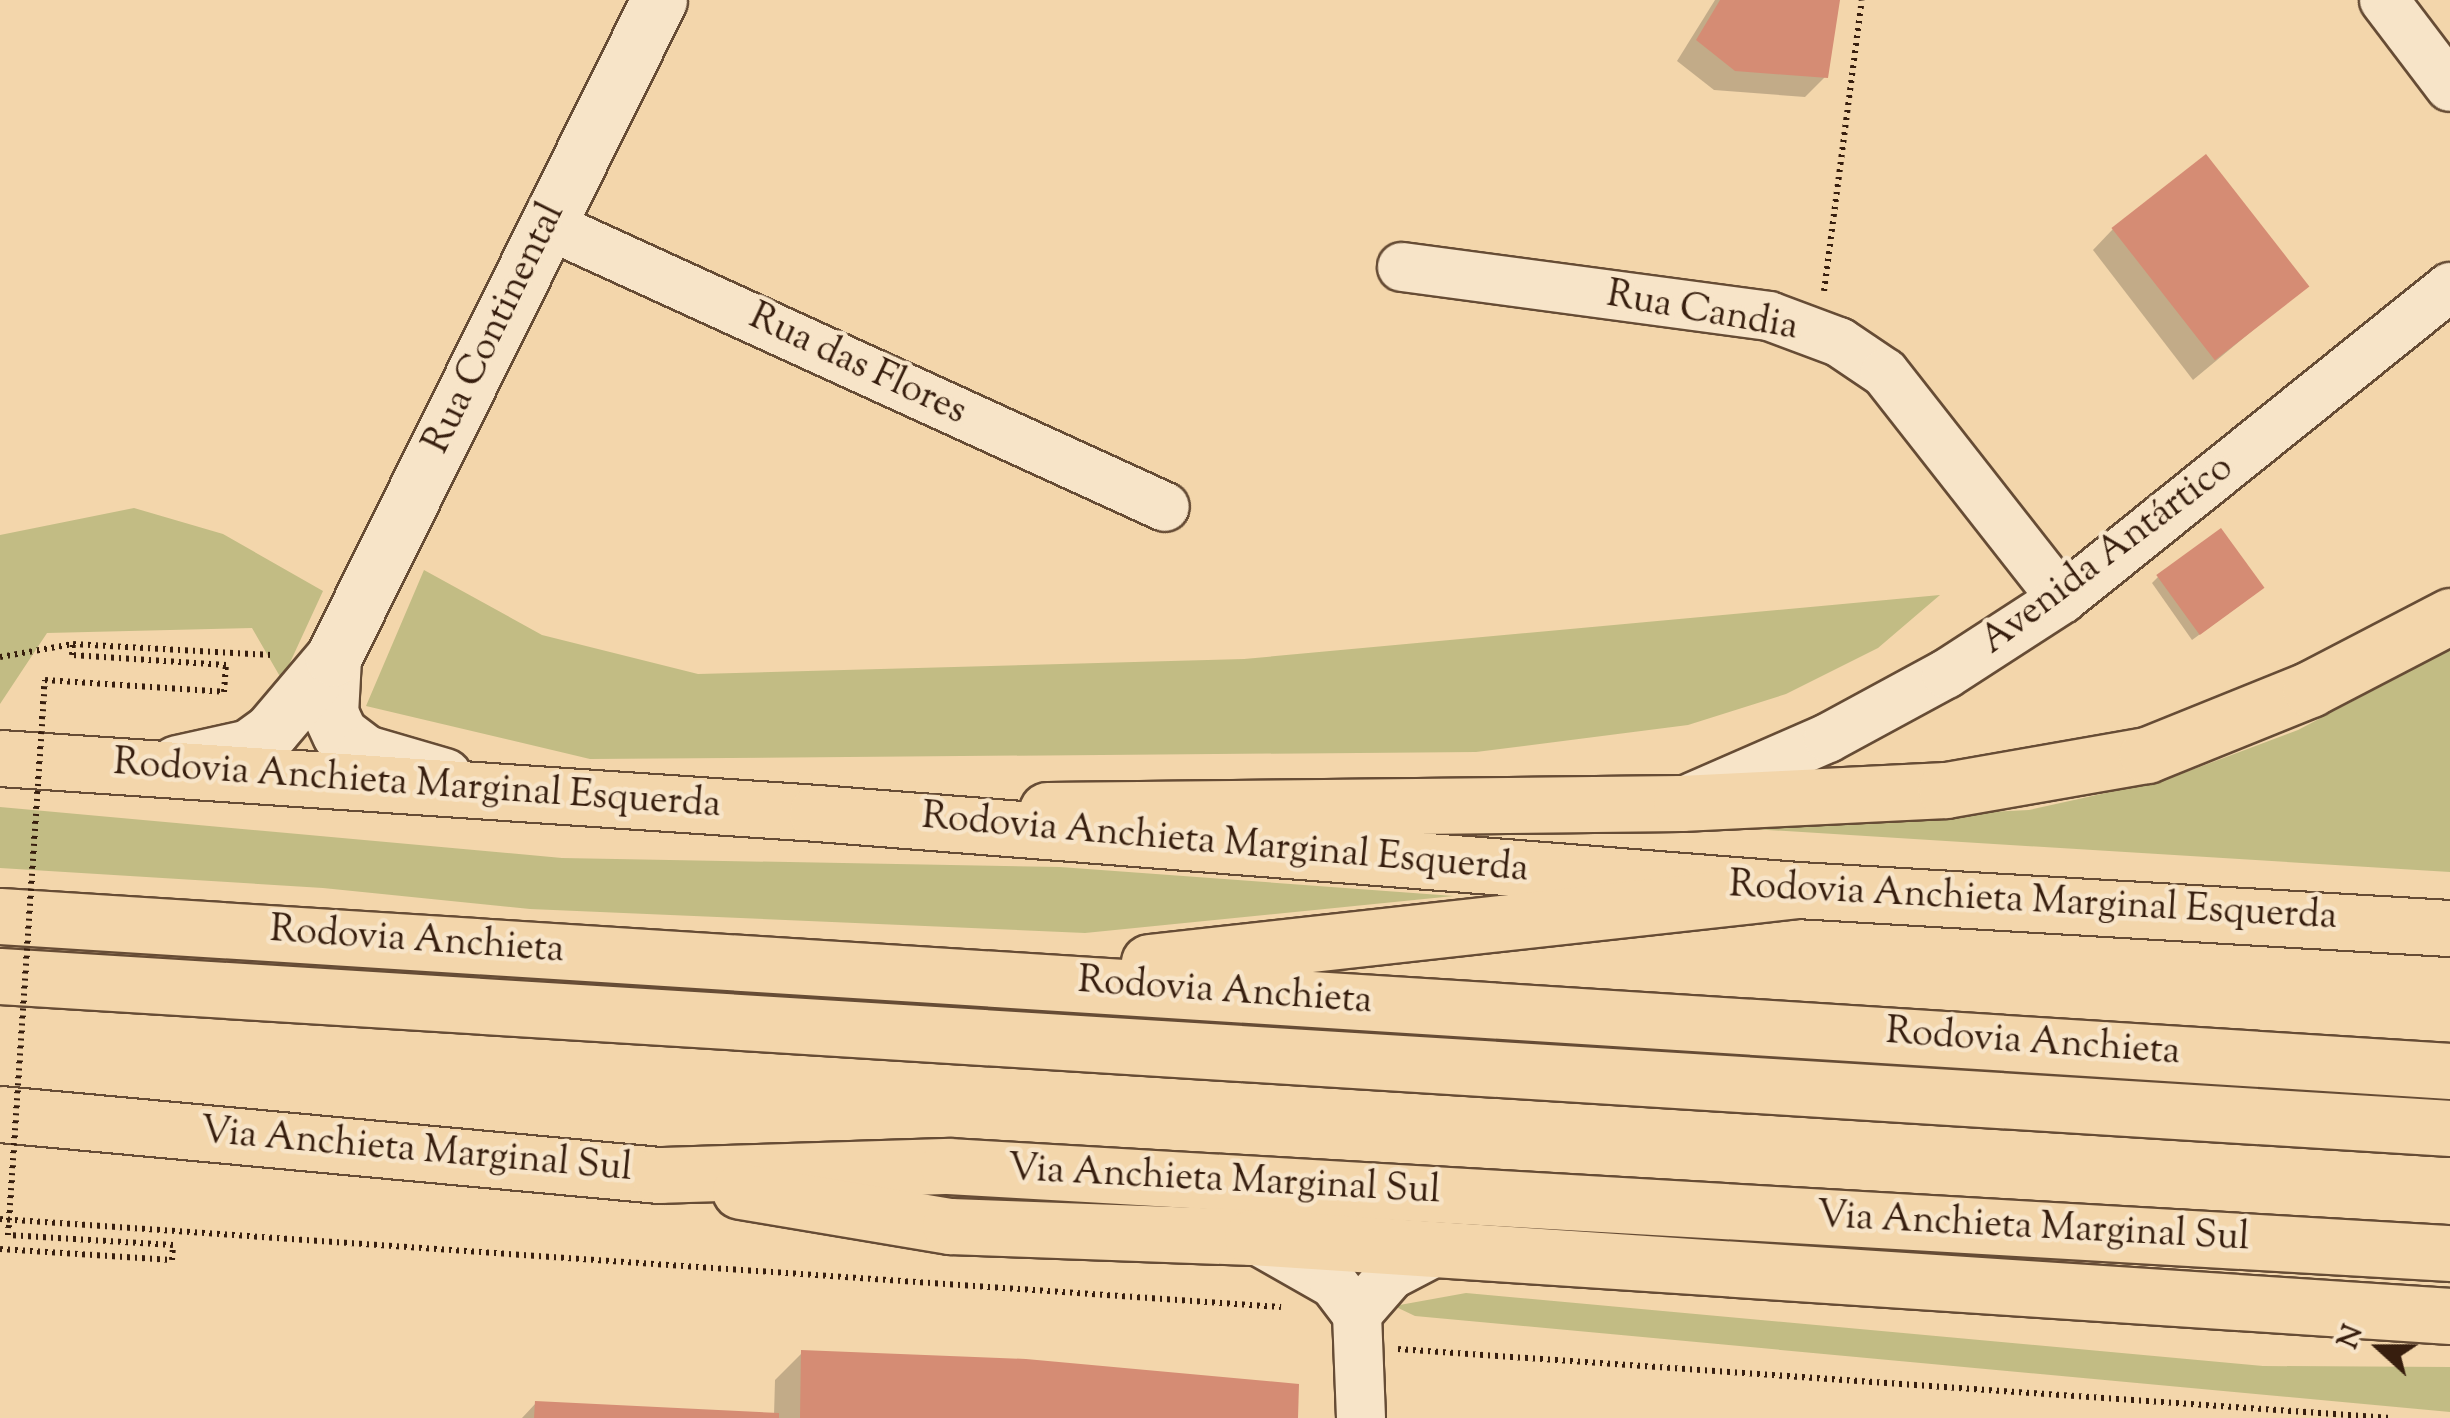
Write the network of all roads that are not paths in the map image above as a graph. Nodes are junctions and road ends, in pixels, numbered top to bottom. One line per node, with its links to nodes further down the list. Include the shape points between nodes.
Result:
1 (659, 0): 4 (street, Rua Continental)
2 (2384, 0): 3 (street)
3 (2450, 86)
4 (548, 225): 7 (street, Rua das Flores); 10 (street, Rua Continental)
5 (1402, 268): 8 (street, Rua Candia, via 1769,316 1839,342 1885,374)
6 (2450, 288): 8 (street, Avenida Antártico)
7 (1165, 507)
8 (2062, 600): 14 (street, Avenida Antártico, via 1862,720)
9 (2450, 616): 14 (main road, via 2256,713 2104,766 1946,790)
10 (333, 658): 12 (street, Rua Continental, via 272,731 249,747); 13 (street, Rua Continental, via 330,713 340,734 364,753)
11 (0, 758): 12 (main road, Rodovia Anchieta Marginal Esquerda)
12 (149, 768): 13 (main road, Rodovia Anchieta Marginal Esquerda)
13 (503, 792): 15 (main road, Rodovia Anchieta Marginal Esquerda)
14 (1681, 803): 15 (main road)
15 (818, 813): 16 (main road, Rodovia Anchieta Marginal Esquerda)
16 (1798, 890): 18 (main road, Rodovia Anchieta Marginal Esquerda); 20 (main road)
17 (0, 916): 20 (main road, Rodovia Anchieta)
18 (2450, 928)
19 (0, 976): 23 (main road, Rodovia Anchieta)
20 (988, 978): 21 (main road, Rodovia Anchieta)
21 (2450, 1071)
22 (0, 1114): 24 (main road, Via Anchieta Marginal Sul)
23 (2450, 1128)
24 (659, 1175): 25 (main road, via 950,1226); 27 (main road, Via Anchieta Marginal Sul, via 948,1166)
25 (1252, 1237): 26 (main road); 29 (street, via 1334,1284)
26 (1439, 1250): 28 (main road); 29 (street, via 1391,1274)
27 (2450, 1253)
28 (2450, 1316)
29 (1357, 1330): 30 (street)
30 (1362, 1418)

